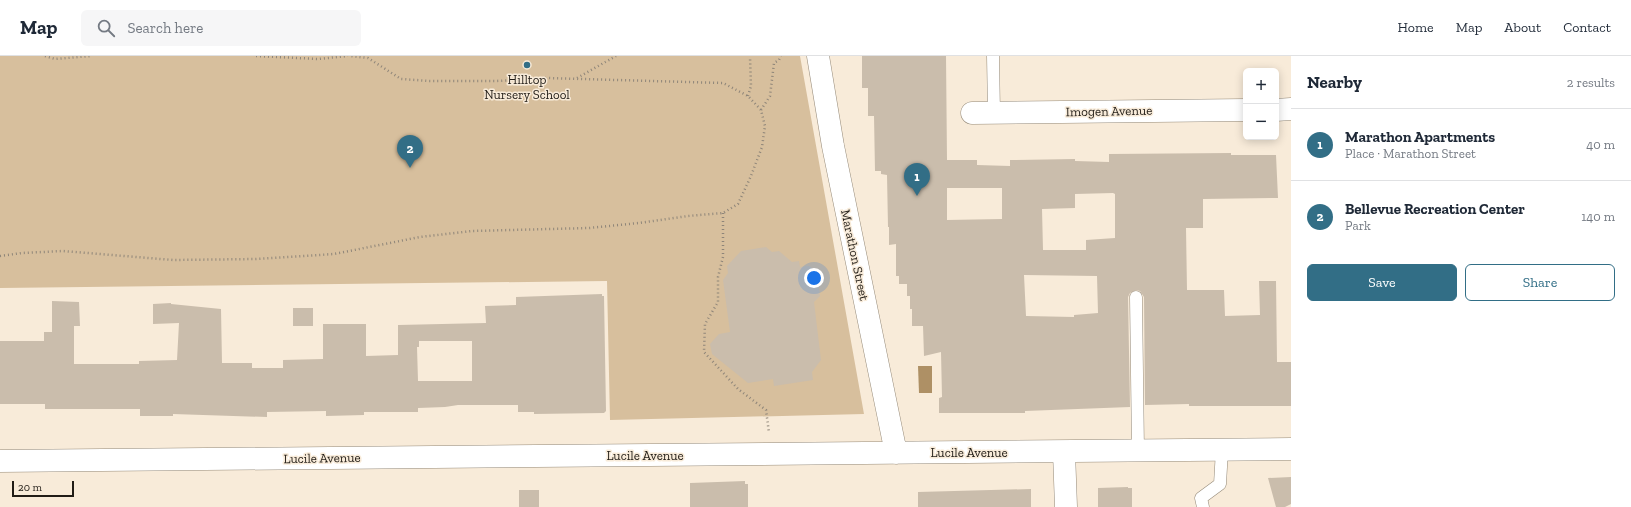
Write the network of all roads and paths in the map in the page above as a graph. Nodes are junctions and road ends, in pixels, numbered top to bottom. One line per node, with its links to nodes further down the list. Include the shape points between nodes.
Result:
1 (45, 56): 2 (path, via 55,59)
2 (91, 56)
3 (256, 56): 4 (path, via 318,59)
4 (349, 56): 10 (path, via 368,58 401,79 496,81)
5 (616, 56): 10 (path)
6 (781, 56): 12 (path, via 774,63 770,96)
7 (818, 56): 26 (street, Marathon Street, via 833,146)
8 (993, 56): 17 (lane)
9 (750, 57): 11 (path, via 751,86)
10 (576, 78): 11 (path, via 723,83)
11 (748, 96): 12 (path)
12 (761, 110): 18 (path, via 765,126 762,147 738,204)
13 (1243, 110): 17 (street, Imogen Avenue)
14 (1279, 110): 15 (street)
15 (1291, 110)
16 (972, 113): 17 (street, Imogen Avenue)
17 (994, 113)
18 (723, 213): 19 (path, via 588,228 472,231 420,237 334,254 256,259 173,260 63,251); 21 (path, via 723,257 718,277 718,302 705,324 704,352 738,389)
19 (0, 256)
20 (1136, 297): 24 (lane)
21 (766, 410)
22 (1291, 449): 23 (street, Lucile Avenue)
23 (1222, 450): 24 (street, Lucile Avenue); 29 (lane, via 1220,484 1201,498)
24 (1138, 451): 25 (street, Lucile Avenue)
25 (1064, 452): 26 (street, Lucile Avenue); 28 (street)
26 (896, 453): 27 (street, Lucile Avenue)
27 (0, 461)
28 (1066, 507)
29 (1203, 507)

